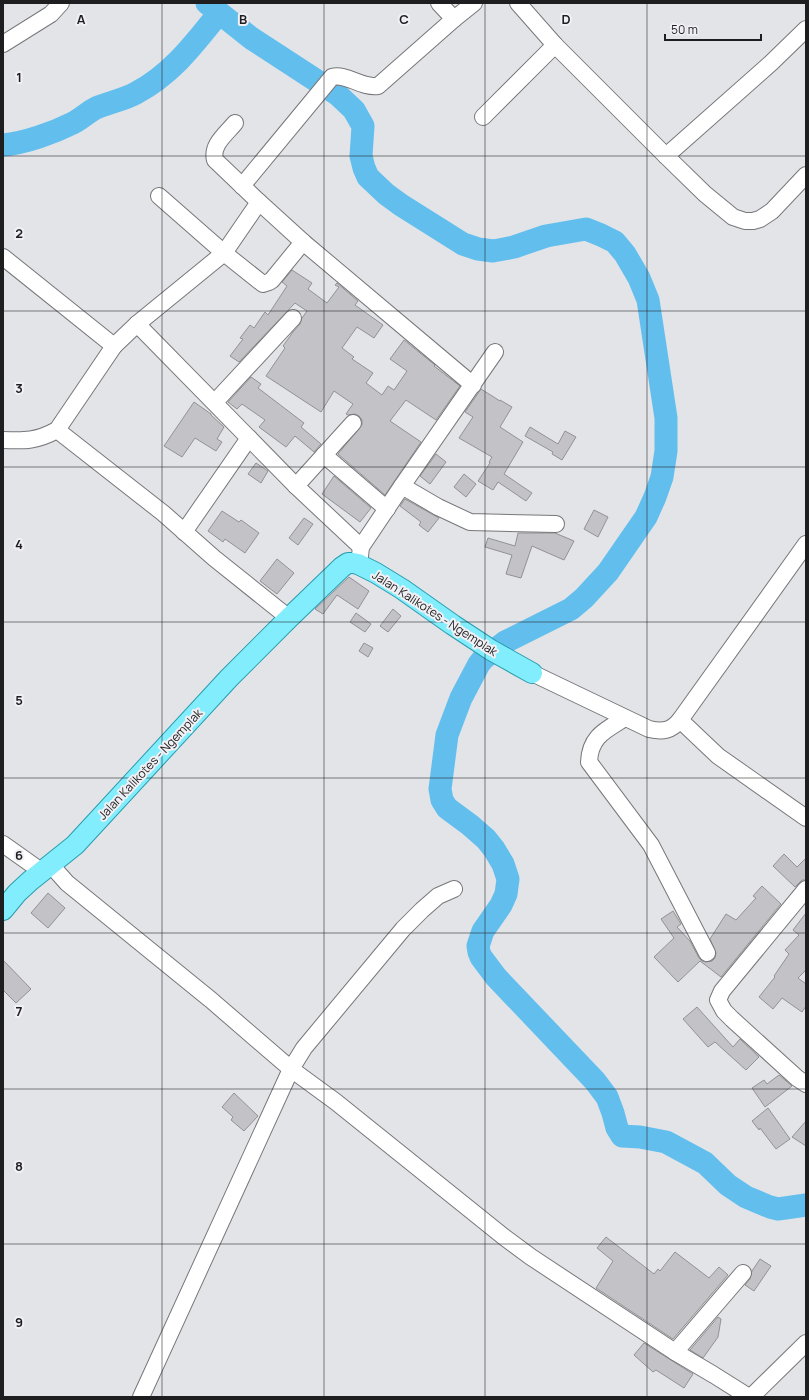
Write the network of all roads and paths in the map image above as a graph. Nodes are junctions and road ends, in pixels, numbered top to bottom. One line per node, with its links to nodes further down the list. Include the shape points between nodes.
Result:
1 (61, 3): 7 (street, via 51,14)
2 (439, 3): 5 (street)
3 (474, 3): 5 (street)
4 (518, 3): 8 (street)
5 (454, 19): 13 (street, via 378,86 362,85 338,76 332,77)
6 (806, 29): 11 (street)
7 (3, 44)
8 (554, 45): 9 (street); 11 (street)
9 (483, 117)
10 (235, 123): 13 (street, via 217,144 214,154 215,160)
11 (666, 156): 12 (street, via 705,194 733,217 745,221 766,216)
12 (806, 175)
13 (242, 186): 15 (street)
14 (159, 196): 17 (street)
15 (259, 202): 16 (street); 17 (street)
16 (303, 242): 17 (street, via 266,284); 23 (street)
17 (224, 253): 20 (street)
18 (3, 257): 21 (street)
19 (293, 318): 24 (street)
20 (137, 324): 21 (street); 24 (street)
21 (114, 346): 26 (street)
22 (495, 352): 23 (street)
23 (473, 384): 31 (street)
24 (215, 402): 27 (street)
25 (353, 423): 29 (street)
26 (57, 430): 28 (street, via 32,441); 34 (street)
27 (249, 438): 30 (street); 34 (street)
28 (3, 440)
29 (324, 455): 30 (street); 32 (street)
30 (296, 486): 36 (street)
31 (402, 486): 32 (street); 33 (street, via 470,522)
32 (387, 509): 36 (street)
33 (556, 524)
34 (184, 532): 37 (street)
35 (806, 544): 40 (street, Jalan Kalikotes - Ngemplak)
36 (360, 555): 37 (main road, Jalan Kalikotes - Ngemplak, via 342,567); 38 (main road, Jalan Kalikotes - Ngemplak, via 453,625)
37 (289, 618): 43 (main road, Jalan Kalikotes - Ngemplak, via 229,678 75,845)
38 (532, 673): 39 (street, Jalan Kalikotes - Ngemplak)
39 (625, 718): 40 (street, Jalan Kalikotes - Ngemplak, via 659,732 672,729); 47 (street, via 598,735 591,746 589,762 651,845)
40 (680, 720): 41 (street, via 718,756)
41 (806, 818)
42 (3, 844): 43 (street)
43 (46, 868): 46 (main road, Jalan Kalikotes - Ngemplak, via 17,893); 48 (street, via 211,1000)
44 (454, 889): 48 (street, via 438,896 403,929 304,1048)
45 (806, 889): 49 (street, via 722,991 718,1000 732,1019)
46 (3, 910)
47 (707, 953)
48 (291, 1069): 52 (street, via 531,1257); 53 (street)
49 (806, 1084)
50 (743, 1273): 52 (street)
51 (806, 1343): 54 (street)
52 (675, 1352): 54 (street)
53 (141, 1397)
54 (750, 1397)

